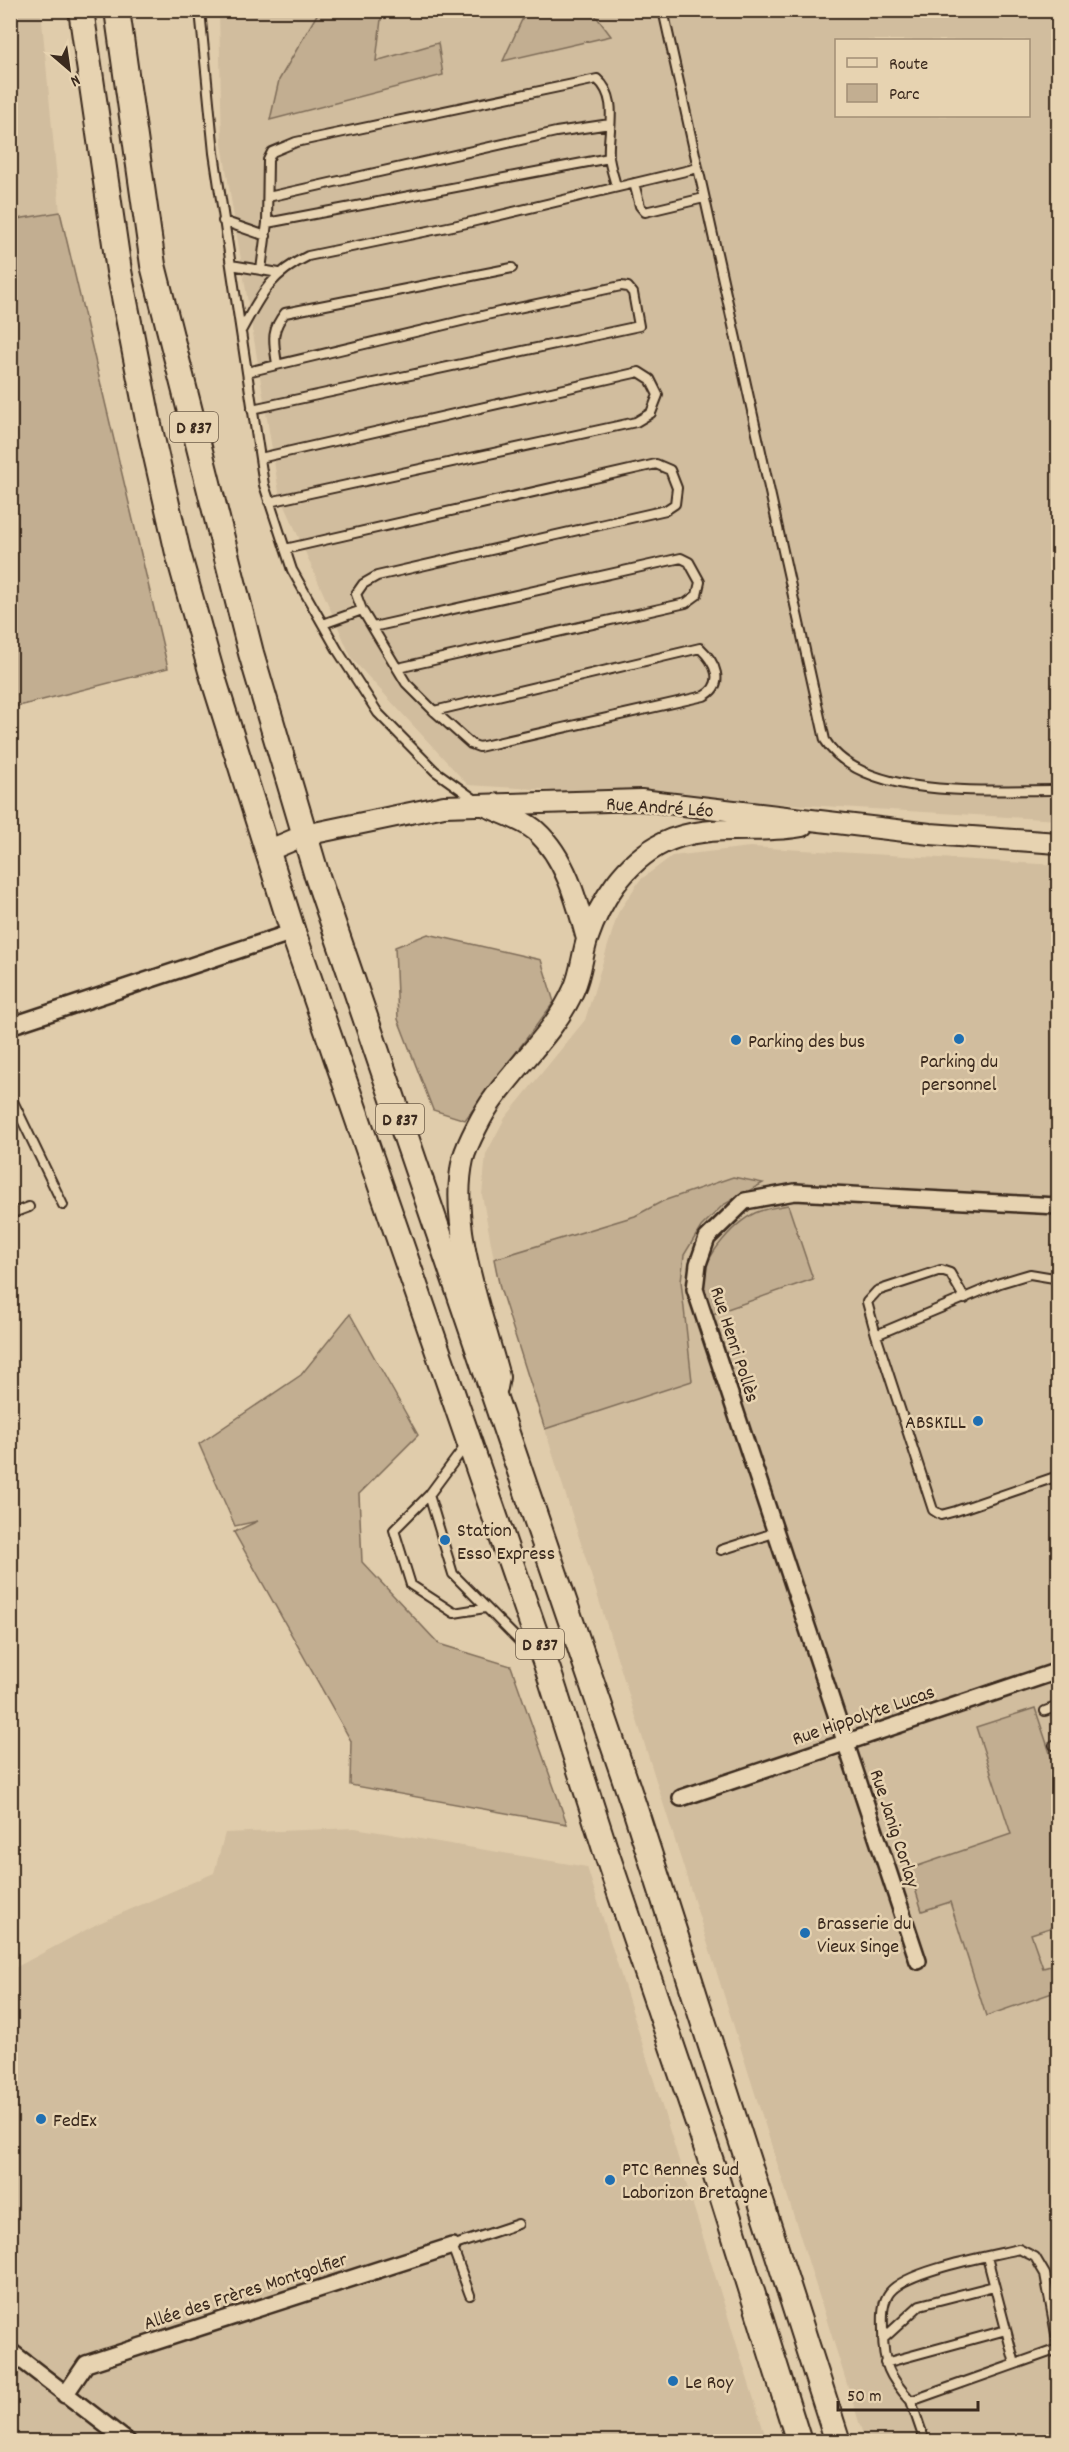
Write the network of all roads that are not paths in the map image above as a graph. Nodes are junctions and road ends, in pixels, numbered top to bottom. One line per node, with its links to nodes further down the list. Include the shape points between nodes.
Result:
1 (81, 10): 36 (main road, D 837, via 119,270 149,425 178,553)
2 (117, 10): 34 (main road, D 837, via 153,265 251,653)
3 (200, 10): 12 (lane)
4 (663, 10): 7 (lane)
5 (610, 124): 6 (lane); 10 (lane, via 556,132); 10 (lane, via 610,97 597,79 557,86 282,147 272,152 268,160)
6 (609, 158): 9 (lane); 13 (lane)
7 (698, 168): 8 (lane); 11 (lane)
8 (634, 183): 9 (lane); 11 (lane, via 645,212)
9 (616, 186): 18 (lane, via 467,223 308,256)
10 (268, 197): 13 (lane)
11 (704, 198): 31 (lane, via 825,740 846,764 884,780 944,790)
12 (223, 221): 14 (lane); 15 (lane)
13 (267, 223): 14 (lane)
14 (266, 236): 17 (lane)
15 (231, 265): 17 (lane); 19 (lane)
16 (512, 268): 20 (lane, via 285,313 275,324 273,340)
17 (261, 270): 18 (lane)
18 (279, 273): 19 (lane, via 265,286)
19 (241, 331): 21 (lane)
20 (278, 364): 21 (lane); 22 (lane, via 621,286 633,293 639,326)
21 (247, 372): 22 (lane)
22 (252, 409): 23 (lane)
23 (260, 458): 24 (lane); 24 (lane, via 639,372 650,379 658,395 651,414 636,422)
24 (270, 502): 25 (lane)
25 (285, 549): 26 (lane, via 656,464 670,470 677,488 675,504 666,510 377,576 363,584 356,594); 27 (lane, via 292,570)
26 (362, 610): 27 (lane); 28 (lane)
27 (323, 624): 32 (lane, via 378,713 435,771)
28 (373, 627): 29 (lane); 29 (lane, via 681,558 689,562 700,582 697,595 686,603)
29 (398, 668): 30 (lane)
30 (434, 711): 30 (lane, via 700,648 715,666 717,681 713,691 704,696 479,747)
31 (1059, 790)
32 (481, 804): 33 (street, Rue André Léo, via 641,800); 34 (street, Rue André Léo, via 444,806); 38 (street, via 536,830 559,860 575,896)
33 (821, 822): 35 (street, Rue André Léo); 38 (street, via 779,831 713,830 664,843 627,869 607,896)
34 (305, 835): 36 (street, Rue André Léo); 48 (main road, D 837)
35 (1059, 843)
36 (267, 851): 37 (main road, D 837)
37 (293, 932): 39 (street); 49 (main road, D 837)
38 (587, 939): 48 (street, via 574,989 546,1034 492,1100 464,1158 460,1202 464,1235 499,1377)
39 (10, 1026)
40 (10, 1095): 41 (lane)
41 (63, 1205)
42 (1059, 1206): 52 (street, Rue Henri Pollès, via 795,1192 745,1201 707,1238 694,1289)
43 (29, 1207): 44 (lane)
44 (10, 1214)
45 (1059, 1282): 46 (lane, via 1030,1274)
46 (965, 1299): 47 (lane); 47 (lane, via 950,1273 941,1270 877,1291 867,1302)
47 (876, 1335): 50 (lane, via 933,1510 941,1515 956,1511)
48 (495, 1403): 77 (main road, D 837, via 636,1812)
49 (470, 1439): 51 (lane); 55 (main road, D 837)
50 (1059, 1476)
51 (429, 1495): 54 (lane, via 453,1574); 54 (lane, via 394,1530 411,1585 454,1613)
52 (777, 1533): 53 (lane); 59 (street, Rue Henri Pollès)
53 (721, 1550)
54 (485, 1608): 55 (lane)
55 (548, 1670): 76 (main road, D 837, via 713,2167)
56 (1059, 1671): 59 (street, Rue Hippolyte Lucas)
57 (1059, 1706): 58 (lane)
58 (1045, 1711)
59 (846, 1742): 60 (street, Rue Hippolyte Lucas); 61 (street, Rue Janig Corlay)
60 (681, 1798)
61 (918, 1961)
62 (518, 2224): 63 (lane)
63 (452, 2246): 66 (lane); 73 (street, Allée des Frères Montgolfier, via 86,2364)
64 (987, 2257): 65 (lane); 68 (lane, via 907,2278 889,2292 883,2310); 69 (lane, via 1019,2249 1035,2257 1045,2274)
65 (994, 2286): 67 (lane); 68 (lane, via 920,2305)
66 (470, 2295)
67 (1006, 2330): 71 (lane); 72 (lane)
68 (883, 2339): 71 (lane)
69 (1059, 2347): 72 (lane)
70 (10, 2351): 73 (street)
71 (885, 2363): 74 (lane, via 891,2379)
72 (1014, 2364): 74 (lane)
73 (65, 2395): 75 (street)
74 (911, 2401): 78 (lane)
75 (128, 2442)
76 (799, 2442)
77 (838, 2442)
78 (925, 2442)

